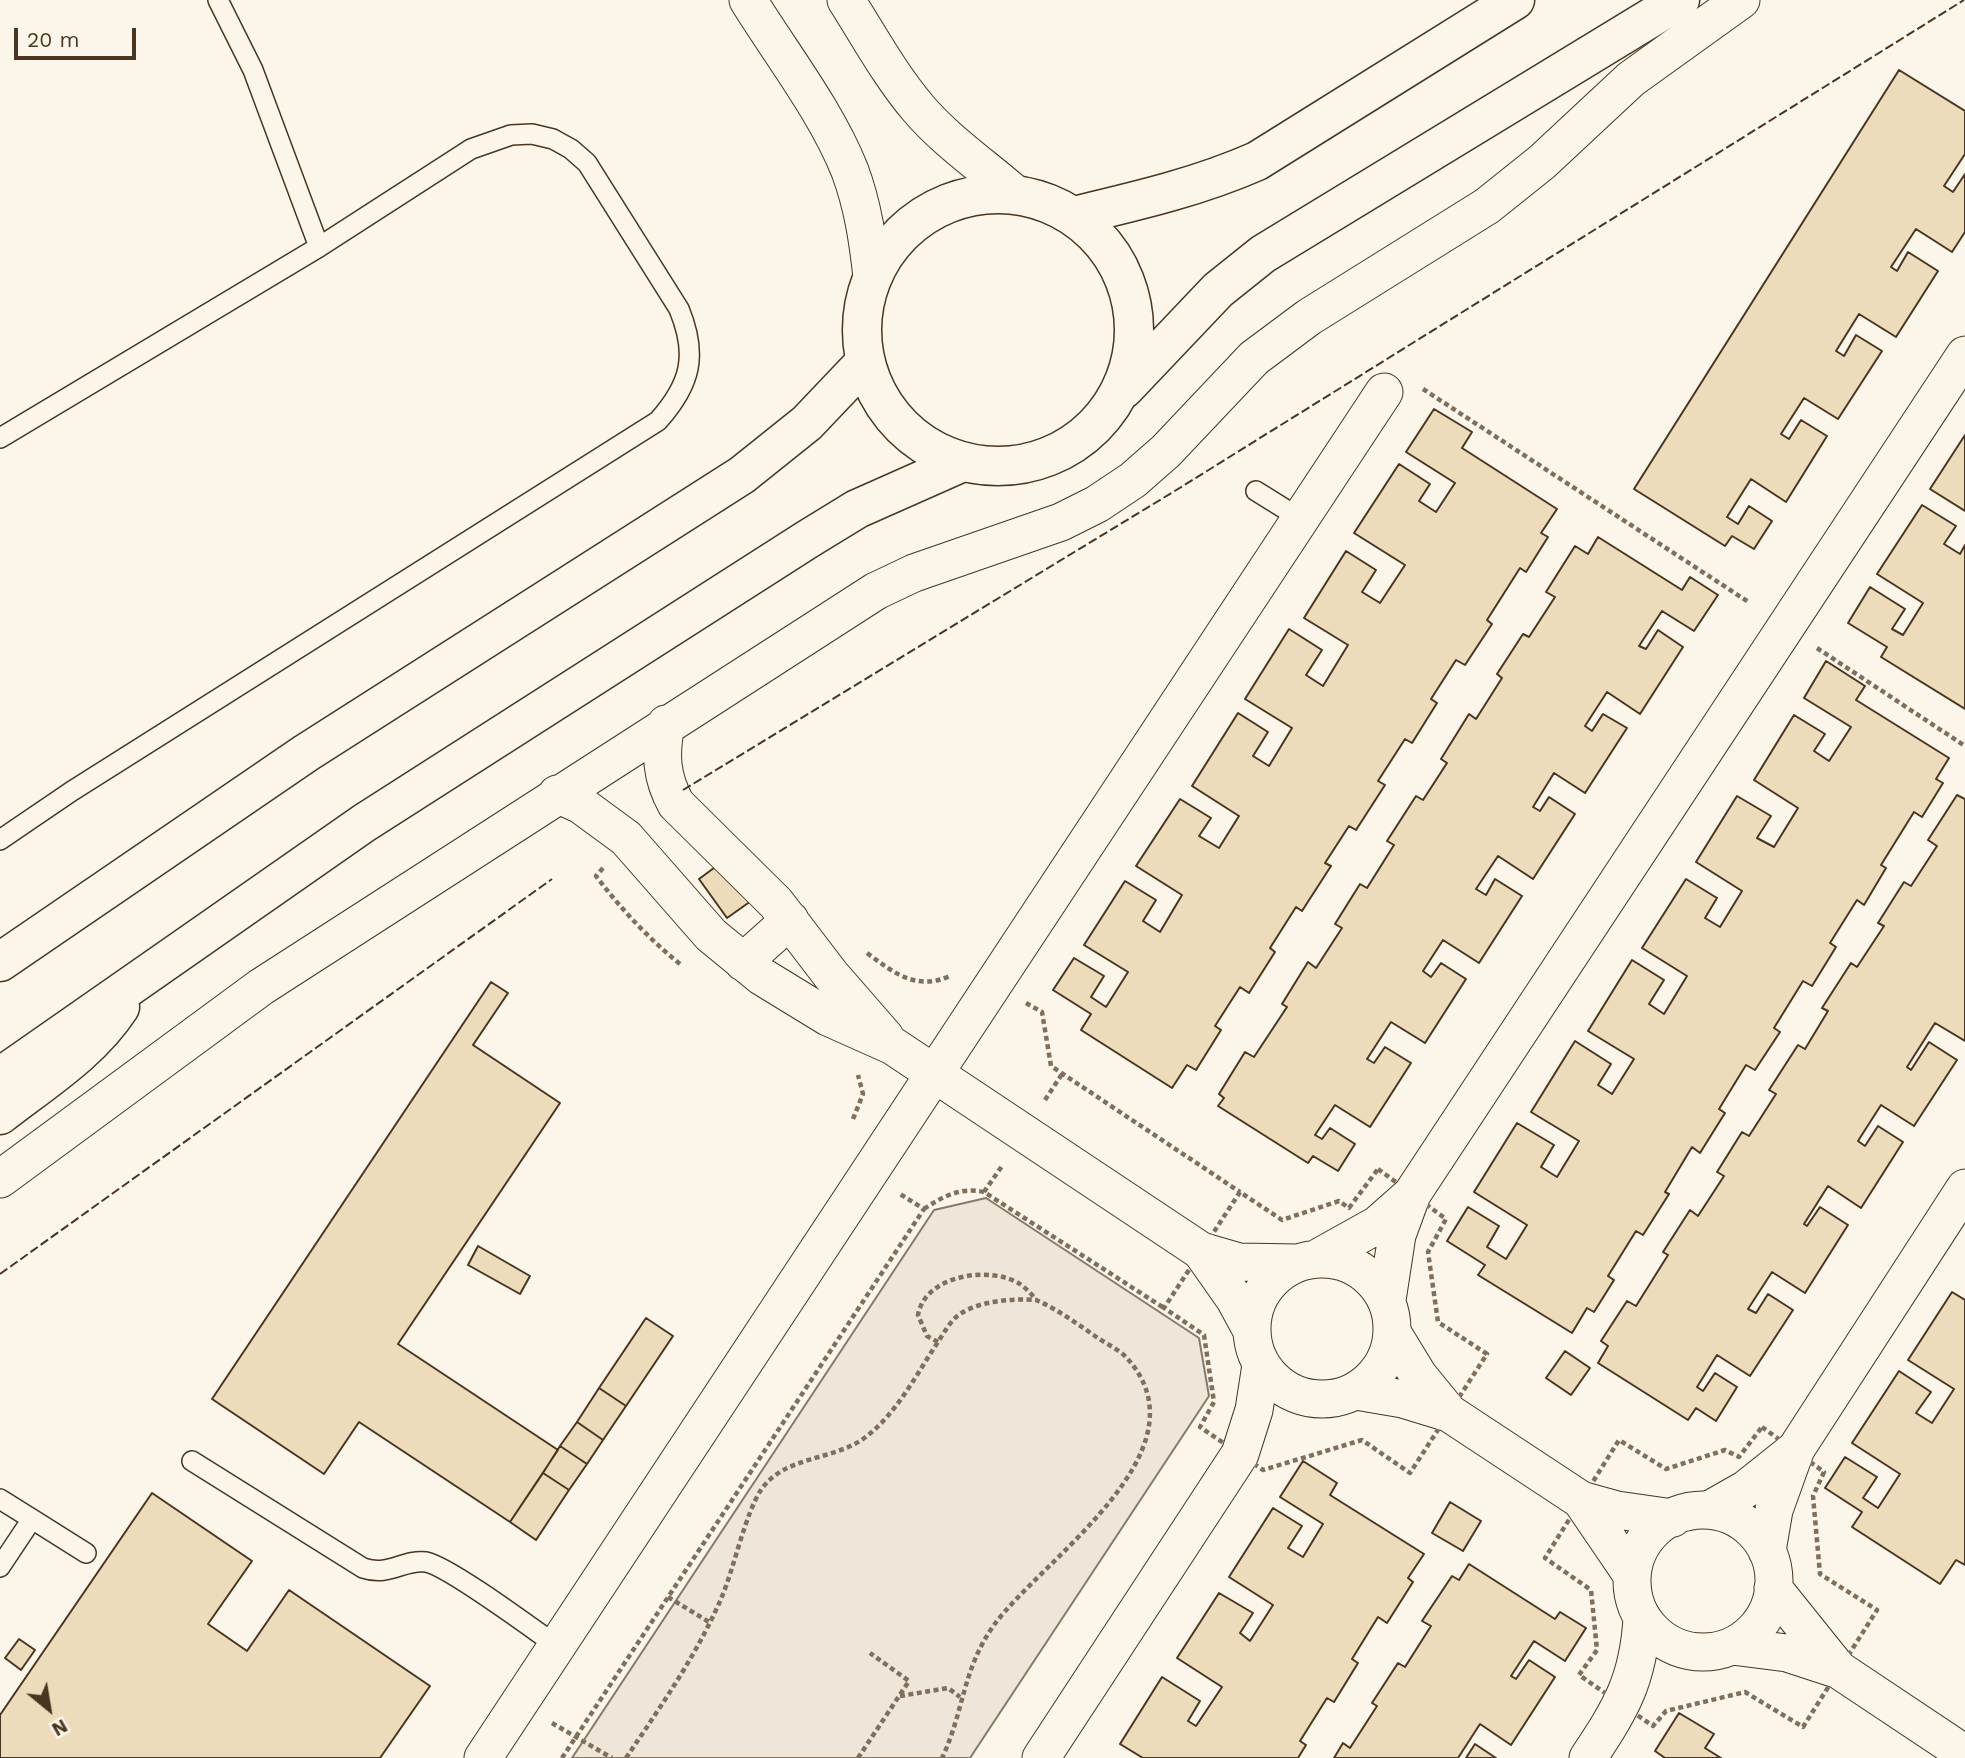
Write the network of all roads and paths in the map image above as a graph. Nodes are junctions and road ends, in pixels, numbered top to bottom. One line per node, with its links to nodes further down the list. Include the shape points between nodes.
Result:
1 (218, 0): 9 (lane, via 253,70)
2 (747, 0): 10 (street, via 841,152 860,201)
3 (846, 0): 7 (street, via 919,109)
4 (1515, 0): 8 (main road, via 1257,161 1203,183)
5 (1680, 0): 14 (main road, via 1263,254 1210,298)
6 (1741, 0): 21 (street, via 1649,64 1487,206 1309,317 1254,358 1133,480 1061,522 914,573 876,592)
7 (1015, 194): 8 (main road); 10 (main road, via 979,195 946,204 915,221 890,246)
8 (1074, 216): 14 (main road, via 1111,252 1131,299 1133,349)
9 (319, 247): 15 (lane); 25 (lane, via 490,140 532,134 553,139 587,163 679,309 691,356 686,380 658,421)
10 (872, 277): 12 (main road, via 862,319)
11 (1965, 355): 40 (street)
12 (864, 363): 16 (main road, via 884,408 900,426 919,442); 27 (main road, via 807,423 742,475 306,753)
13 (1384, 392): 18 (street); 19 (path, via 1396,372)
14 (1116, 398): 16 (main road, via 1076,441 1051,455 993,467)
15 (0, 438)
16 (963, 462): 30 (main road, via 857,509 808,539 364,823)
17 (1256, 491): 18 (lane)
18 (1301, 519): 33 (street)
19 (1750, 603)
20 (1816, 648): 22 (path)
21 (666, 724): 23 (street); 26 (street, via 662,766 676,804)
22 (1965, 746)
23 (557, 794): 24 (street, via 581,805); 38 (street, via 261,987)
24 (626, 838): 28 (street, via 699,921); 29 (path, via 596,876 638,926)
25 (0, 840)
26 (790, 920): 28 (street); 31 (street)
27 (0, 962)
28 (743, 962): 31 (street, via 806,1005)
29 (683, 966)
30 (132, 983): 34 (main road); 35 (main road, via 102,1033 81,1054)
31 (893, 1046): 33 (street)
32 (856, 1069): 36 (path, via 863,1094)
33 (934, 1073): 37 (street); 42 (street)
34 (0, 1076)
35 (0, 1115)
36 (848, 1130)
37 (868, 1174): 41 (path); 68 (street)
38 (0, 1179)
39 (1965, 1188): 52 (street)
40 (1412, 1194): 42 (path, via 1378,1169 1349,1208 1339,1201 1282,1220 1240,1192); 43 (street, via 1377,1226); 46 (street, via 1397,1235); 51 (path, via 1446,1219 1428,1252 1438,1322 1487,1354)
41 (924, 1209): 45 (path, via 950,1194 984,1192); 65 (path)
42 (1201, 1251): 43 (street, via 1239,1262); 45 (path); 48 (street, via 1234,1298)
43 (1307, 1261): 46 (street, via 1333,1259 1365,1273); 48 (street, via 1276,1277 1259,1297)
44 (1036, 1300): 47 (path, via 968,1309); 47 (path, via 1021,1284 1000,1277 963,1277 943,1283 925,1295 918,1315 927,1336); 74 (path, via 1125,1356 1147,1396 1147,1441 1127,1478 995,1624)
45 (1164, 1308): 53 (path, via 1204,1335 1214,1402 1200,1427)
46 (1390, 1317): 49 (street, via 1382,1367); 51 (street, via 1419,1375)
47 (938, 1342): 67 (path, via 898,1403 867,1436 845,1450 785,1469 761,1489)
48 (1257, 1348): 50 (street, via 1280,1386); 53 (street, via 1255,1410)
49 (1356, 1391): 50 (street, via 1340,1398); 51 (street)
50 (1305, 1398): 53 (street)
51 (1449, 1413): 53 (path, via 1410,1473 1363,1440 1263,1470); 56 (street)
52 (1796, 1450): 56 (path, via 1762,1427 1740,1457 1725,1450 1666,1469 1619,1440); 57 (street, via 1746,1489); 60 (street, via 1777,1499); 72 (path, via 1824,1472 1813,1496 1820,1574 1877,1610)
53 (1240, 1454): 85 (street)
54 (192, 1461): 68 (lane, via 363,1568 388,1571 413,1562 439,1567)
55 (0, 1499): 59 (lane)
56 (1581, 1500): 58 (street); 63 (street); 76 (path, via 1545,1558 1591,1590 1597,1650 1579,1675)
57 (1709, 1510): 58 (street); 60 (street, via 1744,1523)
58 (1672, 1518): 63 (street, via 1644,1541)
59 (32, 1519): 61 (lane); 62 (lane)
60 (1767, 1551): 64 (street)
61 (86, 1553)
62 (0, 1567)
63 (1632, 1575): 66 (street, via 1632,1591)
64 (1773, 1588): 69 (street, via 1761,1623); 72 (street)
65 (668, 1597): 67 (path); 77 (path)
66 (1642, 1619): 70 (street, via 1665,1642); 76 (street, via 1637,1663)
67 (709, 1623): 82 (path, via 683,1672)
68 (557, 1646): 75 (street)
69 (1732, 1646): 70 (street); 72 (street, via 1787,1653)
70 (1695, 1652): 76 (street, via 1657,1676)
71 (870, 1653): 73 (path, via 909,1681)
72 (1839, 1670): 76 (path, via 1803,1727 1745,1692 1666,1711 1653,1726); 78 (street)
73 (899, 1696): 74 (path, via 948,1688); 83 (path)
74 (960, 1697): 84 (path)
75 (520, 1702): 77 (path); 79 (street)
76 (1623, 1706): 86 (street)
77 (575, 1738): 80 (path); 81 (path)
78 (1965, 1754)
79 (483, 1758)
80 (562, 1758)
81 (612, 1758)
82 (626, 1758)
83 (859, 1758)
84 (942, 1758)
85 (1041, 1758)
86 (1588, 1758)

